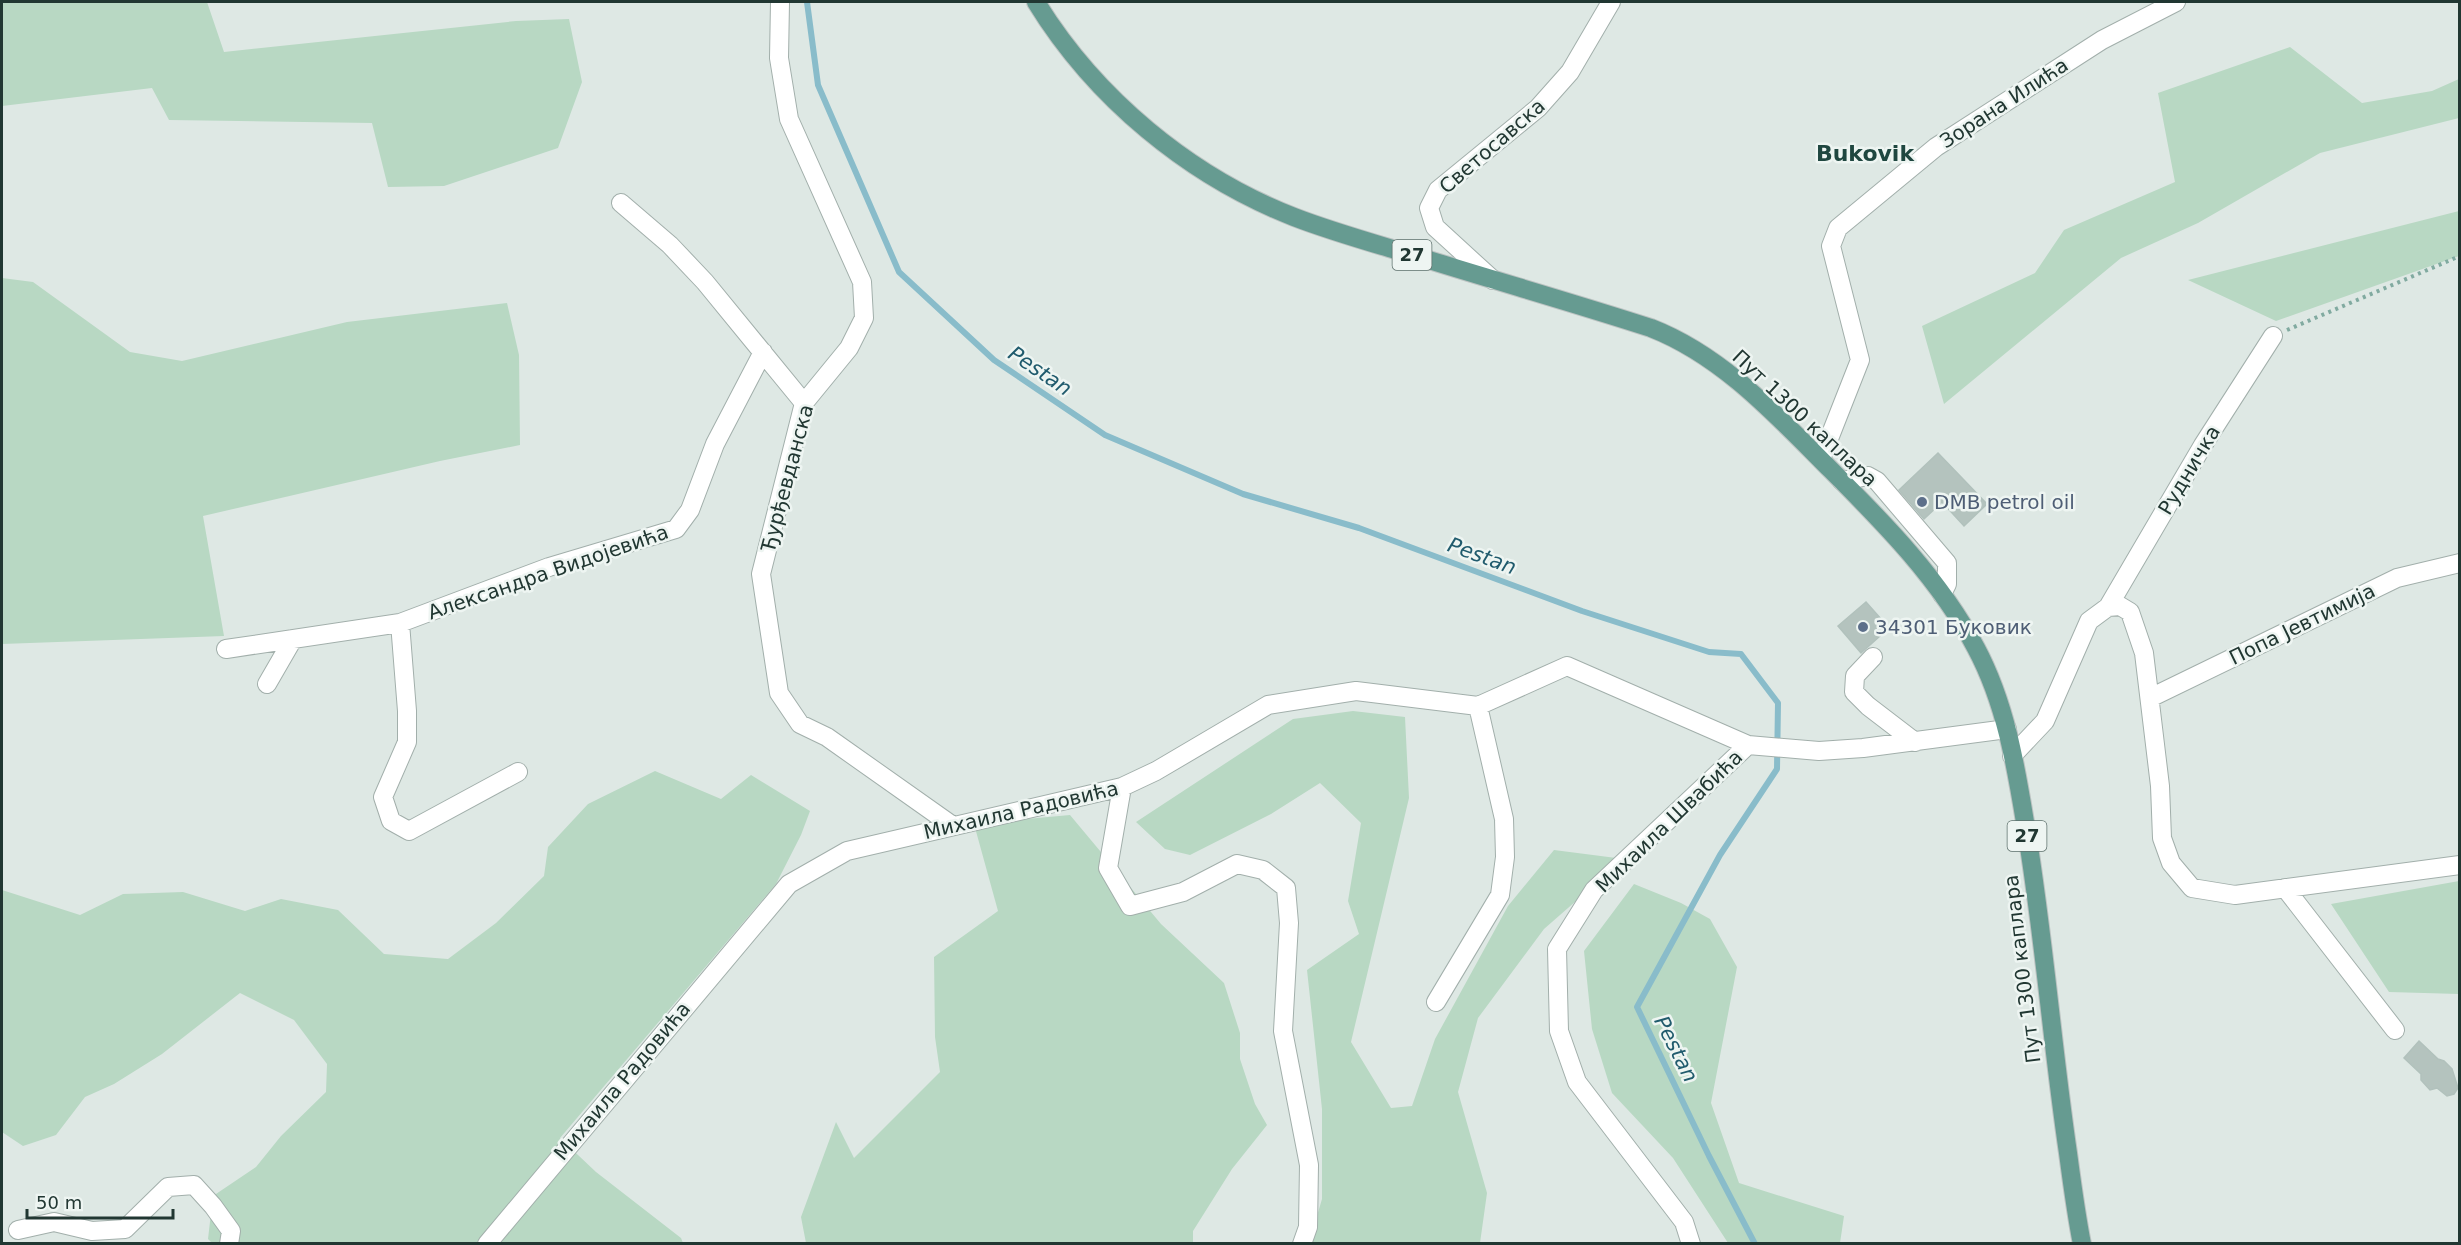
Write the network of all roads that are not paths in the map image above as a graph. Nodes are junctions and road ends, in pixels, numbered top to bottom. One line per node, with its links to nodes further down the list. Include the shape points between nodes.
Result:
1 (780, 2): 9 (street, Ђурђевданска, via 779,58 789,119 862,282 864,318 849,348)
2 (1036, 2): 6 (main road, Пут 1300 каплара / 27, via 1105,90 1164,143 1212,177 1294,217)
3 (1611, 2): 6 (street, Светосавска, via 1570,72 1538,108 1438,190 1429,208 1435,227)
4 (2176, 2): 10 (street, Зорана Илића, via 2102,40 1936,147 1838,228 1831,246 1860,360)
5 (621, 203): 8 (street, via 670,245)
6 (1493, 280): 10 (main road, Пут 1300 каплара / 27, via 1651,328 1686,344 1733,377)
7 (2272, 336): 14 (street, Рудничка)
8 (763, 352): 9 (street); 15 (street, Александра Видојевића, via 715,444 690,510 676,528 549,567)
9 (804, 403): 28 (street, Ђурђевданска, via 761,574 779,693 800,724 827,737)
10 (1821, 459): 11 (main road, Пут 1300 каплара / 27)
11 (1842, 481): 13 (main road, Пут 1300 каплара / 27, via 1900,541); 13 (street, via 1868,476 1877,481 1947,562 1947,584)
12 (2460, 562): 20 (street, Попа Јевтимија, via 2397,578)
13 (1942, 594): 22 (main road, Пут 1300 каплара / 27, via 1977,649 1996,691)
14 (2108, 607): 20 (street, via 2120,606 2130,612 2144,653); 25 (street, Рудничка, via 2089,621 2045,721)
15 (400, 623): 16 (street, Александра Видојевића); 26 (street, via 407,742 383,796 391,821 409,831)
16 (293, 639): 17 (street, Александра Видојевића); 19 (street)
17 (226, 649)
18 (1873, 657): 23 (street, via 1855,676 1854,692)
19 (267, 684)
20 (2150, 698): 30 (street, via 2162,838 2171,863 2192,888 2235,895)
21 (1478, 706): 24 (street, via 1567,666); 27 (street, Михаила Радовића, via 1356,691 1268,705); 31 (street, via 1504,819 1500,895)
22 (2007, 729): 23 (street); 25 (main road, Пут 1300 каплара / 27)
23 (1915, 742): 24 (street, via 1819,751)
24 (1748, 745): 37 (street, Михаила Швабића, via 1594,890 1557,949 1559,1031 1577,1082 1684,1222)
25 (2013, 756): 38 (main road, Пут 1300 каплара / 27, via 2039,907)
26 (518, 772)
27 (1122, 787): 28 (street, Михаила Радовића); 36 (street, via 1108,868 1130,906 1183,892 1237,864 1263,870 1286,888 1283,1031 1308,1165 1308,1227)
28 (953, 826): 35 (street, Михаила Радовића, via 847,850 789,884)
29 (2460, 865): 30 (street)
30 (2285, 888): 32 (street)
31 (1436, 1002)
32 (2395, 1030)
33 (18, 1230): 34 (street, via 54,1222 92,1231 125,1228 168,1187 194,1185 231,1231)
34 (229, 1244)
35 (487, 1244)
36 (1302, 1244)
37 (1690, 1244)
38 (2082, 1244)

